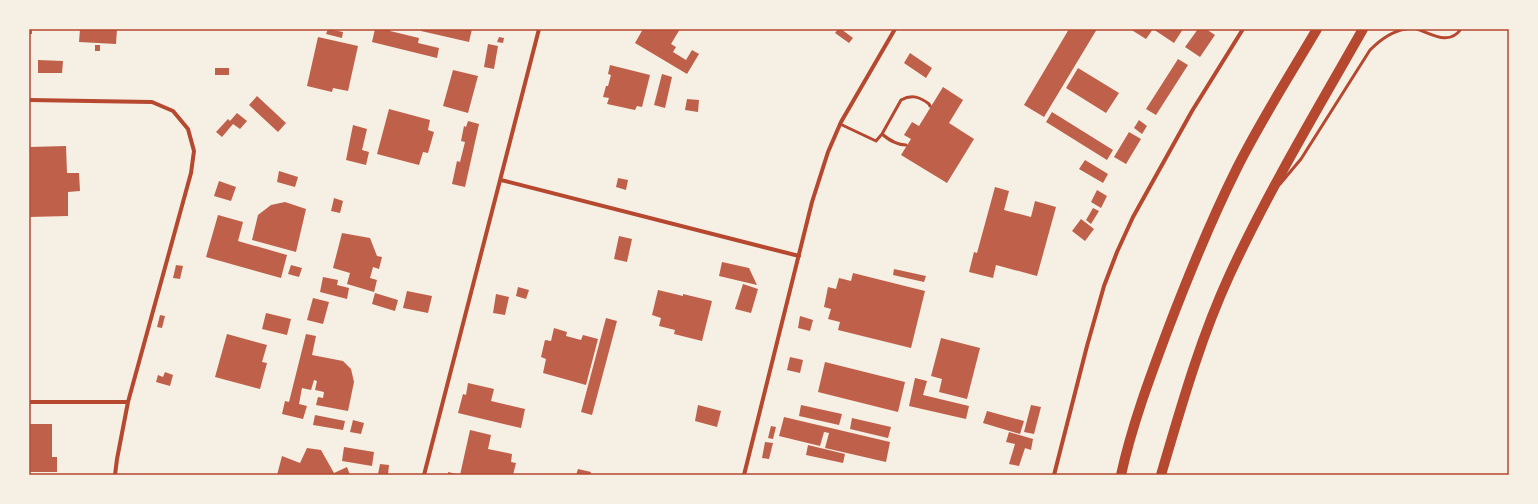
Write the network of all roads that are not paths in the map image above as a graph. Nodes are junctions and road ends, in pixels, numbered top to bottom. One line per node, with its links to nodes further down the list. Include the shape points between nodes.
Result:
1 (539, 29): 14 (street)
2 (894, 29): 11 (street)
3 (1243, 29): 22 (street, via 1192,111 1133,217 1117,252 1104,286)
4 (1317, 29): 23 (main road, via 1238,167 1207,232 1145,390)
5 (1363, 29): 15 (main road)
6 (1406, 29): 15 (lane, via 1385,37 1370,50 1301,159)
7 (1416, 29): 8 (lane, via 1445,39 1452,38)
8 (1461, 29)
9 (29, 100): 18 (street, via 152,102 173,111 188,129 194,151 191,173)
10 (930, 106): 12 (lane, via 918,97 910,96 901,100)
11 (840, 124): 12 (lane, via 876,141); 16 (street, via 820,175)
12 (882, 134): 13 (lane, via 894,143)
13 (906, 145)
14 (501, 180): 16 (street); 20 (street)
15 (1270, 193): 24 (main road, via 1230,275 1202,345)
16 (799, 256): 21 (street)
17 (29, 402): 18 (street)
18 (128, 402): 19 (street)
19 (115, 475)
20 (424, 475)
21 (744, 475)
22 (1054, 475)
23 (1121, 475)
24 (1161, 475)

